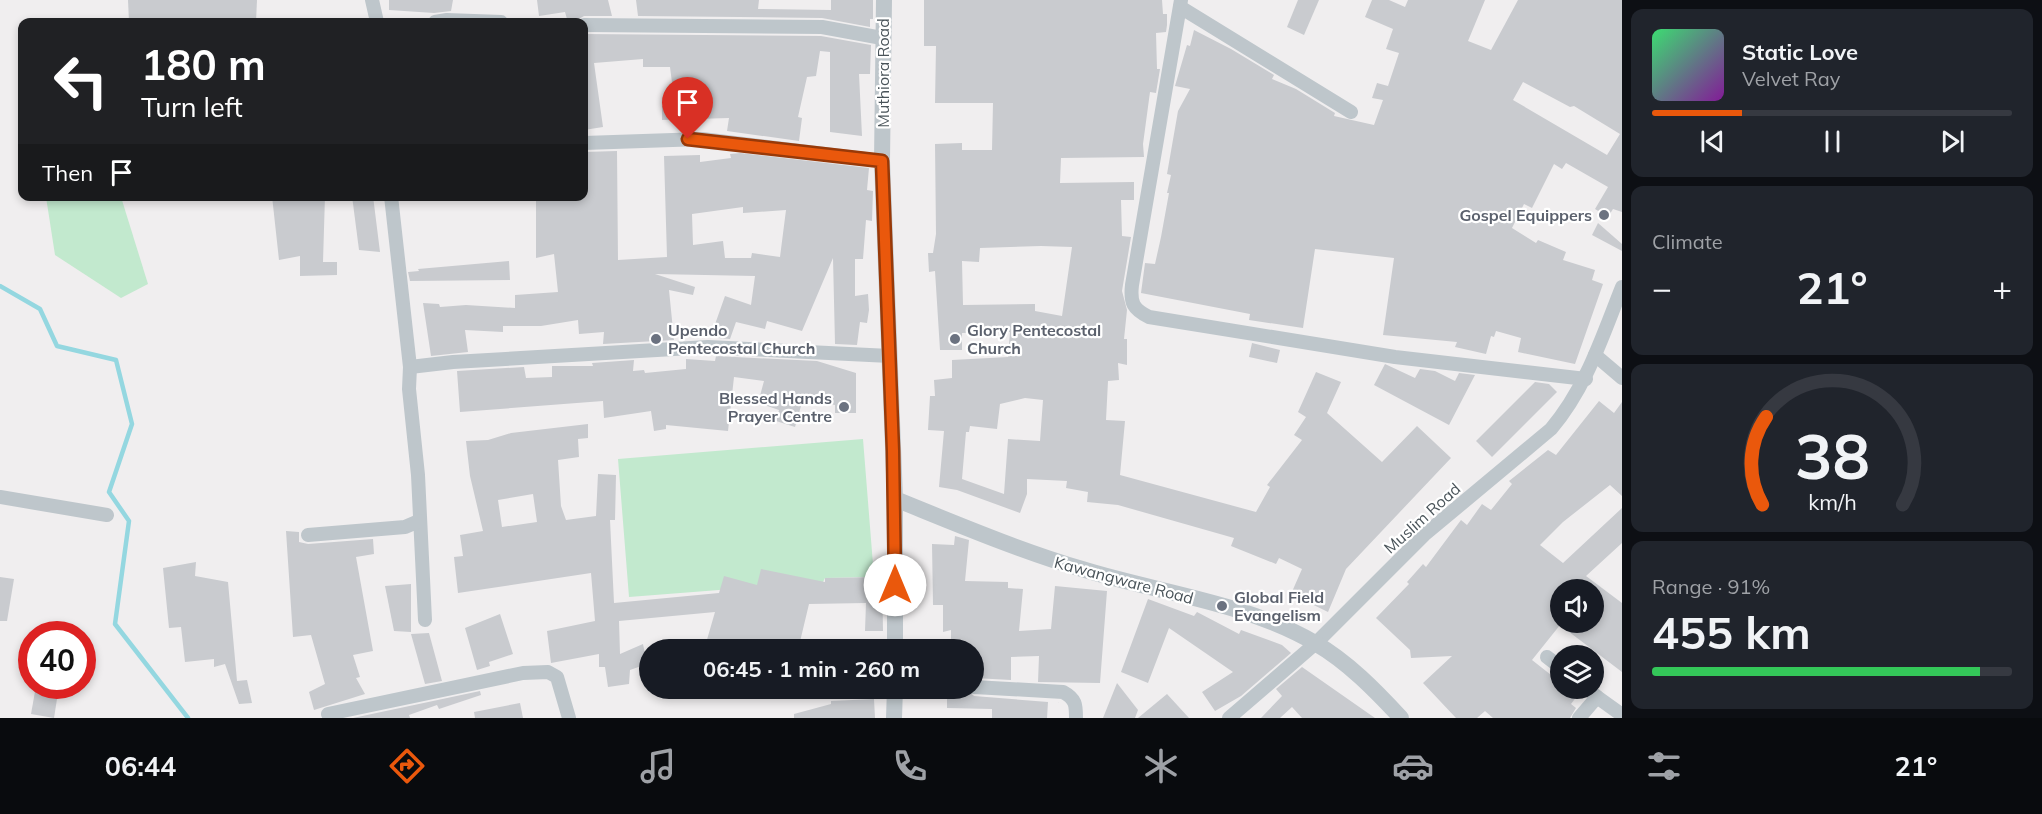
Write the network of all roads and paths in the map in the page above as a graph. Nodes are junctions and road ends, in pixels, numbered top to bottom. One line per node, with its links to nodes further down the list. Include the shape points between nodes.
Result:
1 (372, 0): 4 (street)
2 (884, 0): 6 (street, Muthiora Road)
3 (1181, 3): 7 (street); 15 (street, via 1132,285 1131,298 1137,310 1149,317 1395,357)
4 (376, 18)
5 (588, 25): 6 (street, via 822,27)
6 (882, 38): 9 (street, Muthiora Road)
7 (1351, 112)
8 (588, 143): 9 (street, via 702,139)
9 (882, 161): 13 (street, Muthiora Road)
10 (392, 201): 14 (street)
11 (1622, 287): 12 (street, Muslim Road)
12 (1595, 355): 15 (street, Muslim Road); 16 (street)
13 (890, 356): 14 (street, via 708,347); 18 (street, Muthiora Road)
14 (410, 367): 20 (street)
15 (1586, 378): 24 (street, Muslim Road, via 1551,429 1424,535)
16 (1622, 378)
17 (0, 497): 19 (street)
18 (895, 499): 23 (street, Muthiora Road); 24 (street, Kawangware Road, via 1047,559 1232,609)
19 (107, 515)
20 (419, 521): 21 (street, via 405,527); 22 (street)
21 (308, 536)
22 (425, 620)
23 (895, 639)
24 (1316, 643): 36 (street, Muslim Road); 37 (street, Kawangware Road, via 1362,679)
25 (1547, 657): 26 (street)
26 (1550, 660)
27 (984, 688): 35 (street, via 1063,692 1076,705)
28 (895, 699): 34 (street)
29 (1589, 699): 38 (street)
30 (1600, 699): 32 (street)
31 (328, 714): 33 (street, via 523,673 548,672 557,677)
32 (1622, 715)
33 (569, 718)
34 (894, 718)
35 (1076, 718)
36 (1229, 718)
37 (1401, 718)
38 (1579, 718)

